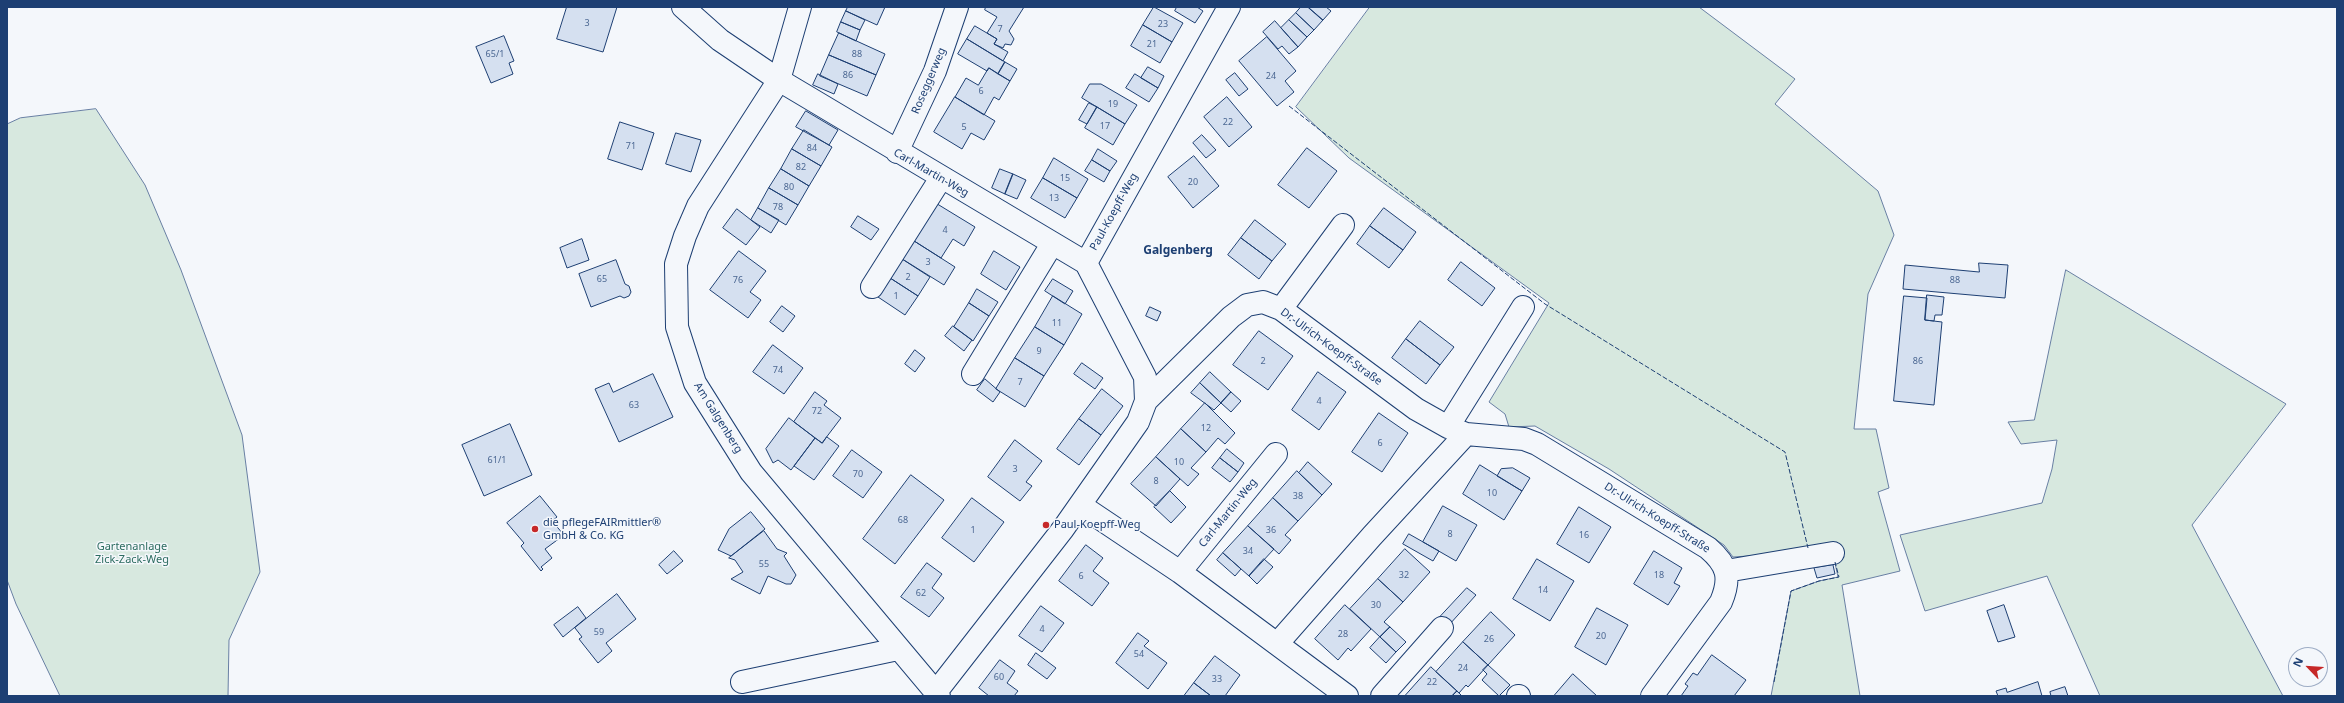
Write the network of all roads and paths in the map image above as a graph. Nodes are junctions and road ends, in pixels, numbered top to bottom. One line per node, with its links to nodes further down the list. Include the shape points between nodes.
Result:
1 (683, 7): 5 (street, Carl-Martin-Weg, via 720,40)
2 (800, 7): 5 (street, Am Galgenberg)
3 (956, 7): 6 (street, Roseggerweg, via 935,71)
4 (1229, 7): 10 (street, Paul-Koepff-Weg)
5 (779, 80): 6 (street, Carl-Martin-Weg); 24 (street, Am Galgenberg, via 698,206 685,236 676,264 676,327 695,383 751,472)
6 (897, 152): 7 (street, Carl-Martin-Weg)
7 (941, 178): 9 (street, Carl-Martin-Weg); 11 (street)
8 (1343, 225): 13 (street)
9 (1052, 244): 10 (street, Carl-Martin-Weg); 14 (street)
10 (1086, 263): 15 (street, Paul-Koepff-Weg, via 1145,377)
11 (872, 287)
12 (1523, 307): 16 (street)
13 (1281, 309): 15 (street, Dr.-Ulrich-Koepff-Straße, via 1263,302 1247,305 1231,317); 16 (street, Dr.-Ulrich-Koepff-Straße, via 1416,409)
14 (973, 374)
15 (1146, 401): 18 (street, Paul-Koepff-Weg, via 1138,422)
16 (1457, 431): 20 (street, Dr.-Ulrich-Koepff-Straße, via 1524,439 1538,444 1708,548 1719,558); 23 (street, via 1372,536)
17 (1276, 454): 21 (street, Carl-Martin-Weg)
18 (1080, 505): 21 (street); 26 (street, Paul-Koepff-Weg)
19 (1833, 553): 20 (street)
20 (1726, 571): 29 (street, via 1727,587 1721,602)
21 (1180, 572): 23 (street)
22 (1442, 628): 28 (street)
23 (1277, 644): 27 (street)
24 (898, 649): 25 (street); 26 (street, Am Galgenberg)
25 (742, 682)
26 (937, 694)
27 (1347, 696)
28 (1382, 696)
29 (1652, 696)

